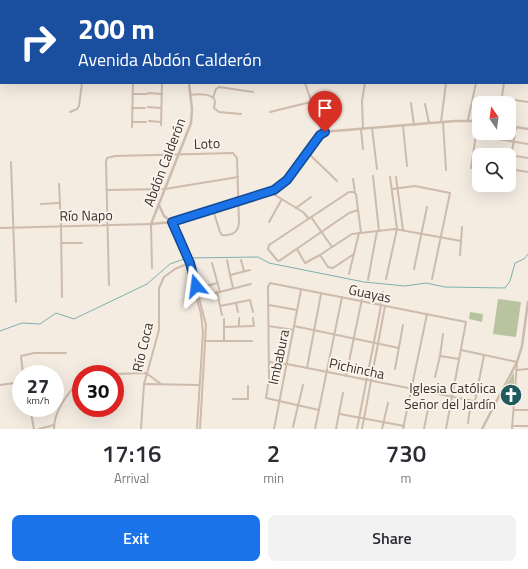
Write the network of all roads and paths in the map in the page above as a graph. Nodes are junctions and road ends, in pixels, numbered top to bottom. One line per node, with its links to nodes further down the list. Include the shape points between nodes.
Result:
1 (82, 84): 25 (street, via 79,106)
2 (133, 84): 11 (street)
3 (162, 84): 12 (street)
4 (189, 84): 13 (street, Abdón Calderón)
5 (305, 84): 17 (street)
6 (365, 84): 38 (street)
7 (446, 84): 31 (street)
8 (476, 84): 28 (street)
9 (504, 84): 14 (street)
10 (253, 92): 15 (street, via 219,87)
11 (133, 94): 12 (street); 22 (street)
12 (162, 94): 24 (street)
13 (190, 95): 15 (street); 48 (street, Abdón Calderón, via 191,123)
14 (501, 96)
15 (213, 98): 27 (street, via 215,110)
16 (516, 100): 18 (street)
17 (311, 102): 26 (street); 40 (street)
18 (528, 102)
19 (411, 103): 33 (street)
20 (425, 104): 32 (street)
21 (148, 107): 24 (street)
22 (132, 108): 23 (street); 30 (street)
23 (145, 108)
24 (161, 108): 30 (street, via 161,123)
25 (70, 112)
26 (270, 112)
27 (241, 114)
28 (468, 120): 29 (street); 31 (street)
29 (472, 120)
30 (132, 122): 35 (street)
31 (442, 122): 32 (street); 55 (street)
32 (429, 124): 33 (street)
33 (414, 125): 34 (street)
34 (403, 126): 37 (street); 52 (street)
35 (132, 127)
36 (516, 127): 39 (street)
37 (372, 128): 38 (street); 54 (street)
38 (362, 129): 40 (street); 46 (street)
39 (528, 129)
40 (322, 132): 47 (street, Río Napo)
41 (476, 140): 53 (street)
42 (502, 140): 43 (street)
43 (514, 142): 44 (street); 45 (street)
44 (528, 144)
45 (513, 148)
46 (363, 149)
47 (307, 152): 63 (street); 69 (street, Río Napo, via 287,180)
48 (179, 154): 60 (street, Loto, via 233,153 237,158); 67 (street, Abdón Calderón); 68 (street, Loto, via 108,158)
49 (516, 156): 50 (street)
50 (528, 158)
51 (12, 162): 87 (street)
52 (407, 166)
53 (471, 168)
54 (377, 169)
55 (446, 170)
56 (516, 170): 57 (street)
57 (528, 172)
58 (373, 176): 92 (street)
59 (396, 176): 66 (street)
60 (238, 177): 67 (street); 73 (street, Loto)
61 (390, 177): 65 (street)
62 (353, 179): 70 (street)
63 (337, 181)
64 (59, 184): 74 (street)
65 (392, 188): 66 (street); 90 (street)
66 (397, 188): 91 (street); 96 (street, via 415,186 450,194)
67 (165, 189): 68 (street); 76 (street, Abdón Calderón)
68 (107, 190): 86 (street)
69 (270, 192): 72 (street); 73 (street, Río Napo)
70 (354, 193): 80 (street); 81 (street, via 347,193)
71 (311, 197): 78 (street)
72 (282, 199): 78 (street); 83 (street)
73 (239, 202): 79 (street, Río Napo); 79 (street, Loto, via 238,229 231,235 220,232)
74 (59, 203): 75 (street); 85 (street)
75 (41, 204)
76 (159, 204): 82 (street, via 164,216); 84 (street, Abdón Calderón)
77 (427, 207): 95 (street)
78 (296, 208): 81 (street)
79 (213, 210): 82 (street, Río Napo)
80 (358, 210): 93 (street, via 349,213); 94 (street)
81 (310, 218): 93 (street); 101 (street, via 268,247 278,261)
82 (172, 222): 84 (street, Río Napo); 107 (street)
83 (269, 222)
84 (151, 224): 86 (street, Río Napo); 109 (street)
85 (61, 225): 86 (street, Río Napo); 87 (street, Río Napo); 98 (street)
86 (107, 225): 120 (street)
87 (13, 227): 89 (street, Río Napo); 132 (street)
88 (462, 227): 97 (street)
89 (0, 228)
90 (397, 229): 91 (street); 92 (street); 115 (street)
91 (403, 230): 95 (street)
92 (378, 231): 94 (street); 117 (street)
93 (322, 232): 100 (street); 101 (street)
94 (360, 233): 100 (street, via 350,235); 102 (street)
95 (421, 234): 96 (street); 110 (street)
96 (441, 238): 97 (street); 116 (street)
97 (461, 241): 104 (street)
98 (61, 243): 99 (street); 128 (street)
99 (82, 243)
100 (332, 247): 103 (street)
101 (296, 249): 103 (street, via 305,263)
102 (354, 254): 103 (street, via 330,268); 114 (street)
103 (320, 255)
104 (460, 255)
105 (227, 260): 113 (street)
106 (241, 260): 112 (street)
107 (188, 263): 129 (street); 178 (street, Río Coca, via 164,277 159,288 159,330)
108 (212, 263): 118 (street)
109 (152, 268)
110 (414, 269)
111 (250, 270): 112 (street)
112 (244, 271): 113 (street)
113 (230, 274): 122 (street)
114 (350, 274)
115 (386, 279)
116 (432, 279)
117 (368, 280)
118 (217, 283): 121 (street); 125 (street)
119 (251, 284): 122 (street)
120 (109, 285)
121 (203, 287)
122 (233, 288): 125 (street)
123 (364, 289): 131 (street)
124 (301, 290): 127 (street, Guayas); 135 (street, Guayas, via 270,283); 139 (street, Imbabura)
125 (218, 292): 129 (street); 137 (street)
126 (383, 292): 136 (street)
127 (321, 294): 130 (street, Guayas); 154 (street)
128 (62, 297)
129 (198, 297): 158 (street, via 206,325); 188 (street, via 203,332)
130 (342, 297): 131 (street, Guayas); 156 (street)
131 (361, 301): 136 (street, Guayas); 157 (street)
132 (16, 302)
133 (528, 302): 147 (street)
134 (236, 303): 137 (street); 140 (street); 141 (street, via 250,300)
135 (269, 305): 139 (street); 151 (street)
136 (381, 305): 138 (street, Guayas); 161 (street)
137 (220, 306): 143 (street)
138 (385, 306): 142 (street, Guayas); 162 (street)
139 (297, 310): 152 (street, Imbabura)
140 (238, 312)
141 (253, 312)
142 (427, 314): 164 (street, Guayas, via 466,322); 192 (street)
143 (222, 315)
144 (239, 318): 150 (street)
145 (254, 318): 150 (street, via 254,326)
146 (224, 319): 149 (street)
147 (527, 322): 170 (street)
148 (403, 325): 163 (street)
149 (224, 326): 150 (street); 159 (street)
150 (239, 326)
151 (269, 326): 153 (street); 169 (street)
152 (294, 326): 153 (street, Imbabura); 154 (street)
153 (293, 330): 171 (street, Imbabura)
154 (314, 331): 156 (street); 173 (street)
155 (443, 334): 167 (street)
156 (335, 335): 157 (street); 177 (street)
157 (354, 339): 161 (street); 180 (street)
158 (206, 341): 159 (street); 188 (street)
159 (224, 341): 160 (street)
160 (252, 341)
161 (374, 343): 162 (street); 182 (street)
162 (378, 343): 163 (street); 183 (street)
163 (399, 348): 174 (street)
164 (461, 350): 166 (street); 168 (street)
165 (66, 353): 172 (street, via 34,353 21,356)
166 (484, 355): 170 (street); 198 (street)
167 (440, 356): 168 (street); 181 (street)
168 (459, 359): 194 (street)
169 (269, 362): 171 (street, Pichincha); 197 (street, via 266,398)
170 (517, 362): 176 (street); 200 (street)
171 (287, 364): 173 (street, Pichincha); 197 (street, Imbabura)
172 (22, 365)
173 (307, 368): 177 (street, Pichincha)
174 (395, 369)
175 (528, 369): 176 (street)
176 (517, 370): 204 (street)
177 (326, 372): 180 (street, Pichincha); 203 (street)
178 (146, 373): 179 (street); 185 (street, Río Coca); 187 (street)
179 (124, 374)
180 (346, 376): 182 (street, Pichincha)
181 (434, 377)
182 (366, 380): 183 (street, Pichincha); 208 (street)
183 (370, 381): 192 (street, Pichincha); 209 (street)
184 (12, 383): 186 (street)
185 (144, 384): 187 (street); 220 (street, Río Coca)
186 (0, 385)
187 (162, 385): 188 (street)
188 (201, 385): 221 (street); 222 (street)
189 (302, 385): 201 (street)
190 (248, 386): 195 (street, via 248,399)
191 (72, 390): 212 (street, via 59,408)
192 (411, 390): 194 (street, Pichincha); 216 (street)
193 (343, 394): 206 (street)
194 (452, 397): 196 (street, Pichincha); 230 (street)
195 (233, 399)
196 (472, 401): 198 (street, Pichincha); 211 (street)
197 (279, 402): 201 (street); 223 (street, Imbabura)
198 (475, 402): 200 (street, Pichincha)
199 (388, 403): 210 (street)
200 (494, 405): 231 (street)
201 (298, 406): 203 (street); 215 (street)
202 (428, 409): 229 (street)
203 (319, 410): 224 (street)
204 (514, 410): 205 (street); 213 (street)
205 (528, 410)
206 (340, 414): 208 (street); 225 (street)
207 (32, 417): 217 (street)
208 (359, 418): 209 (street); 226 (street)
209 (364, 419): 210 (street); 227 (street)
210 (383, 422): 216 (street); 228 (street)
211 (468, 423)
212 (54, 426): 218 (street); 219 (street)
213 (512, 426): 214 (street); 232 (street)
214 (528, 426)
215 (293, 427)
216 (404, 428)
217 (34, 429)
218 (39, 429)
219 (54, 429)
220 (141, 429)
221 (197, 429)
222 (200, 429)
223 (274, 429)
224 (315, 429)
225 (336, 429)
226 (357, 429)
227 (362, 429)
228 (382, 429)
229 (424, 429)
230 (446, 429)
231 (482, 429)
232 (512, 429)

